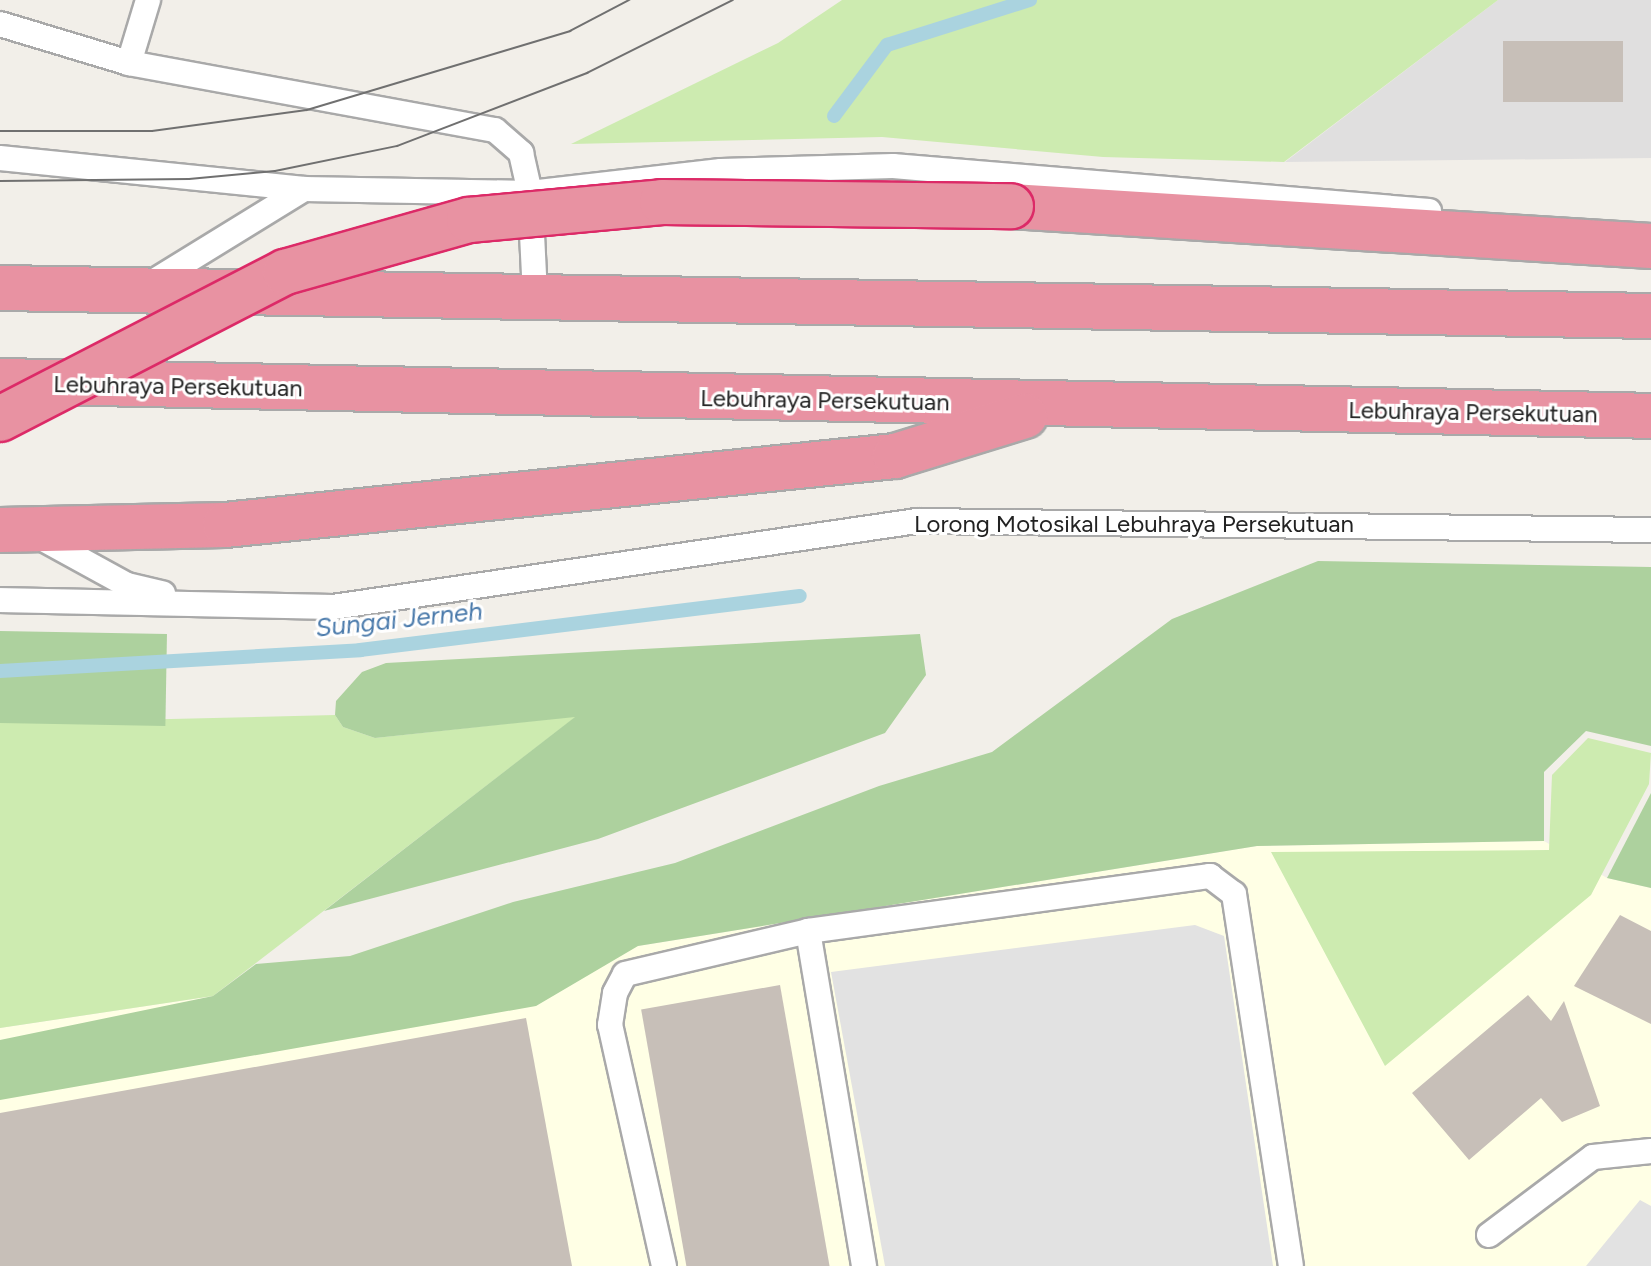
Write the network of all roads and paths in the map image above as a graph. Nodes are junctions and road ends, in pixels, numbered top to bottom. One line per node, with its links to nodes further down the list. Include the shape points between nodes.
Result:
1 (148, 0): 3 (lane)
2 (0, 24): 3 (lane)
3 (129, 63): 6 (lane, via 495,130 521,153)
4 (0, 158): 5 (lane)
5 (304, 189): 6 (lane); 10 (lane)
6 (530, 193): 7 (lane, via 721,171 893,166); 11 (lane)
7 (1651, 225)
8 (1651, 246): 16 (highway, bridge, via 1011,206 662,202 469,220 285,272)
9 (0, 288): 10 (highway)
10 (140, 291): 11 (highway)
11 (535, 297): 12 (highway)
12 (1651, 316)
13 (0, 381): 14 (highway, Lebuhraya Persekutuan)
14 (1066, 404): 15 (highway, Lebuhraya Persekutuan); 17 (highway, via 895,456 225,525)
15 (1651, 416)
16 (0, 419)
17 (13, 529): 20 (lane, via 127,585)
18 (1651, 530): 20 (lane, Lorong Motosikal Lebuhraya Persekutuan, via 917,521 333,607)
19 (0, 600): 20 (lane, Lorong Motosikal Lebuhraya Persekutuan)
20 (228, 605)
21 (808, 931): 24 (lane, via 625,974 615,993 610,1025); 25 (lane); 26 (lane, via 1210,876 1234,894)
22 (1651, 1151): 23 (lane, via 1593,1157)
23 (1489, 1235)
24 (664, 1266)
25 (864, 1266)
26 (1291, 1266)

